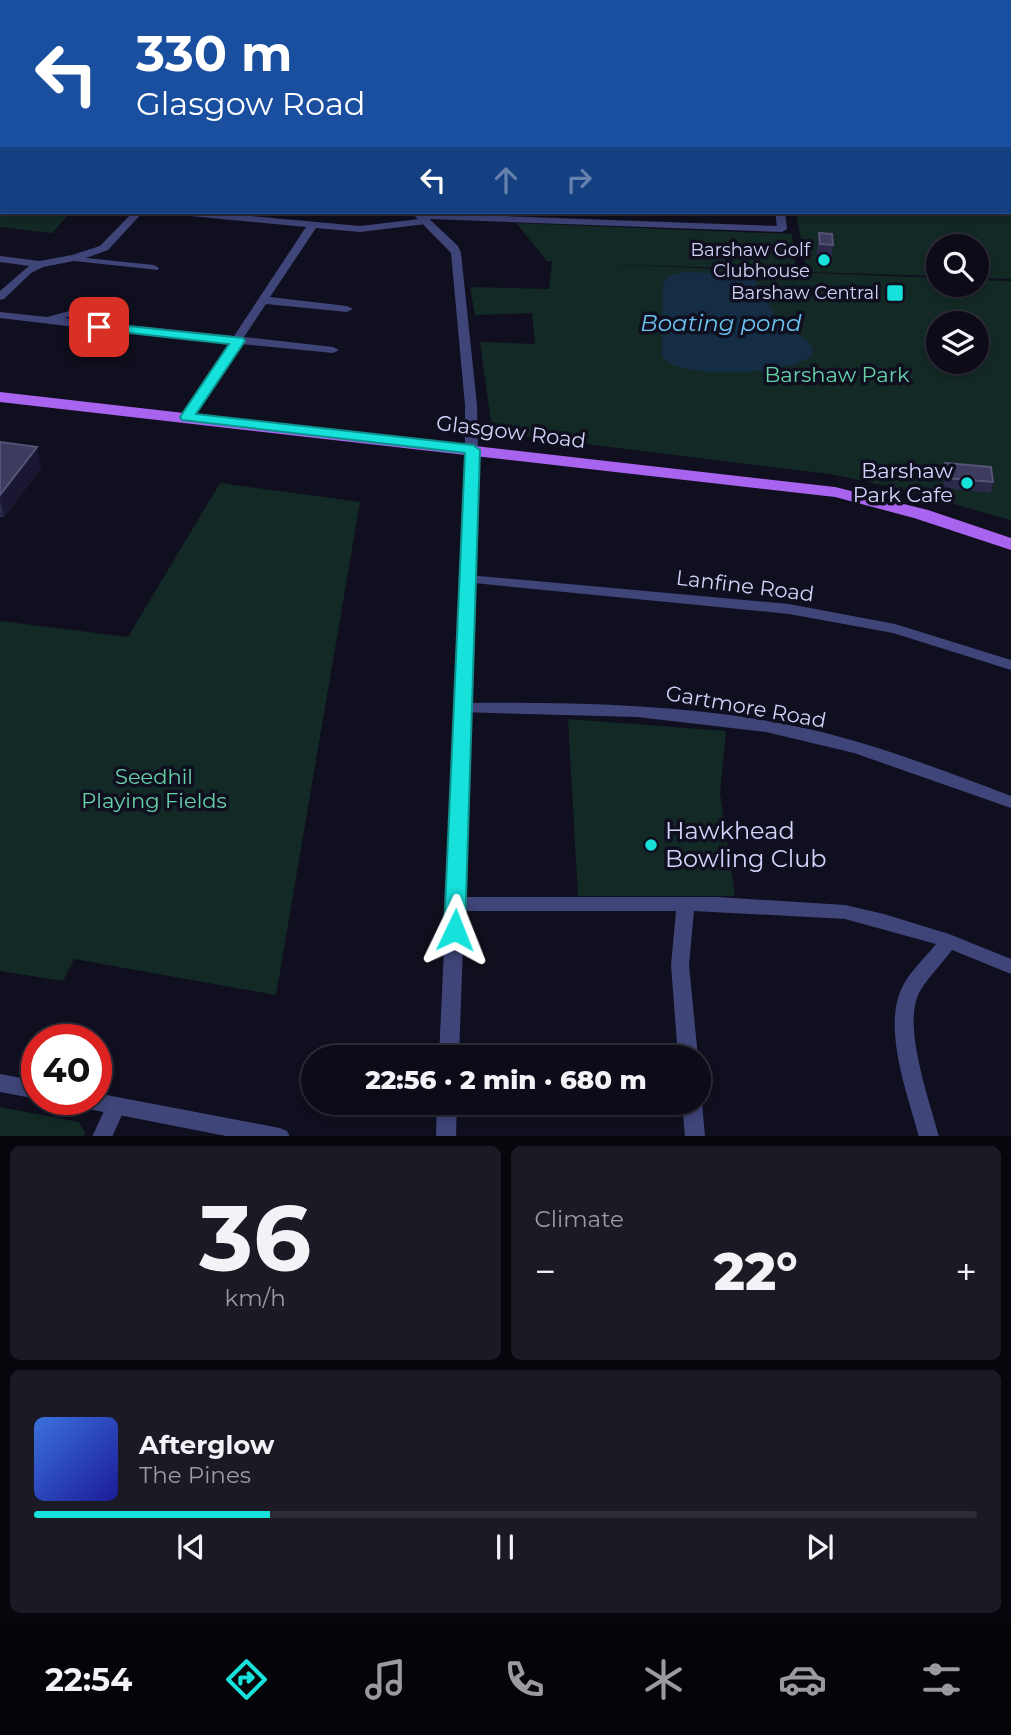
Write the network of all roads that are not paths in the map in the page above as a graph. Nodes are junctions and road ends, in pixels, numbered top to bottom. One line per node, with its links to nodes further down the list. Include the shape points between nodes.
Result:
1 (136, 214): 6 (street, via 110,243)
2 (201, 214): 5 (street)
3 (780, 214): 4 (street, via 782,229)
4 (421, 216): 5 (street, via 360,229); 19 (street, via 454,248 458,259)
5 (313, 224): 11 (street)
6 (74, 258): 8 (street); 9 (street)
7 (0, 259): 8 (street)
8 (40, 264): 10 (street)
9 (154, 268)
10 (0, 298)
11 (264, 300): 12 (street); 14 (street)
12 (347, 309)
13 (0, 315): 14 (street)
14 (238, 341): 15 (street); 18 (street)
15 (332, 350)
16 (0, 388): 18 (main road, Glasgow Road)
17 (0, 397): 18 (main road, Glasgow Road)
18 (189, 414): 19 (main road, Glasgow Road)
19 (472, 445): 20 (main road, Glasgow Road, via 830,483); 21 (main road, Glasgow Road, via 835,492); 22 (street)
20 (1011, 533)
21 (1011, 544)
22 (468, 579): 23 (street, Lanfine Road, via 789,609 895,629); 24 (street)
23 (1011, 664)
24 (464, 708): 25 (street, Gartmore Road, via 674,713 809,736); 26 (street)
25 (1011, 802)
26 (456, 904): 27 (street); 30 (street)
27 (686, 904): 28 (street, via 845,912); 31 (street, via 680,965)
28 (949, 942): 29 (street); 42 (street, via 910,990 906,1003 908,1049)
29 (1011, 967)
30 (450, 1045)
31 (687, 1045)
32 (0, 1083): 33 (street)
33 (21, 1087)
34 (112, 1105): 35 (street)
35 (116, 1106): 38 (street); 39 (street)
36 (447, 1115): 40 (street)
37 (693, 1115): 41 (street)
38 (102, 1136)
39 (279, 1136)
40 (446, 1136)
41 (695, 1136)
42 (929, 1136)

